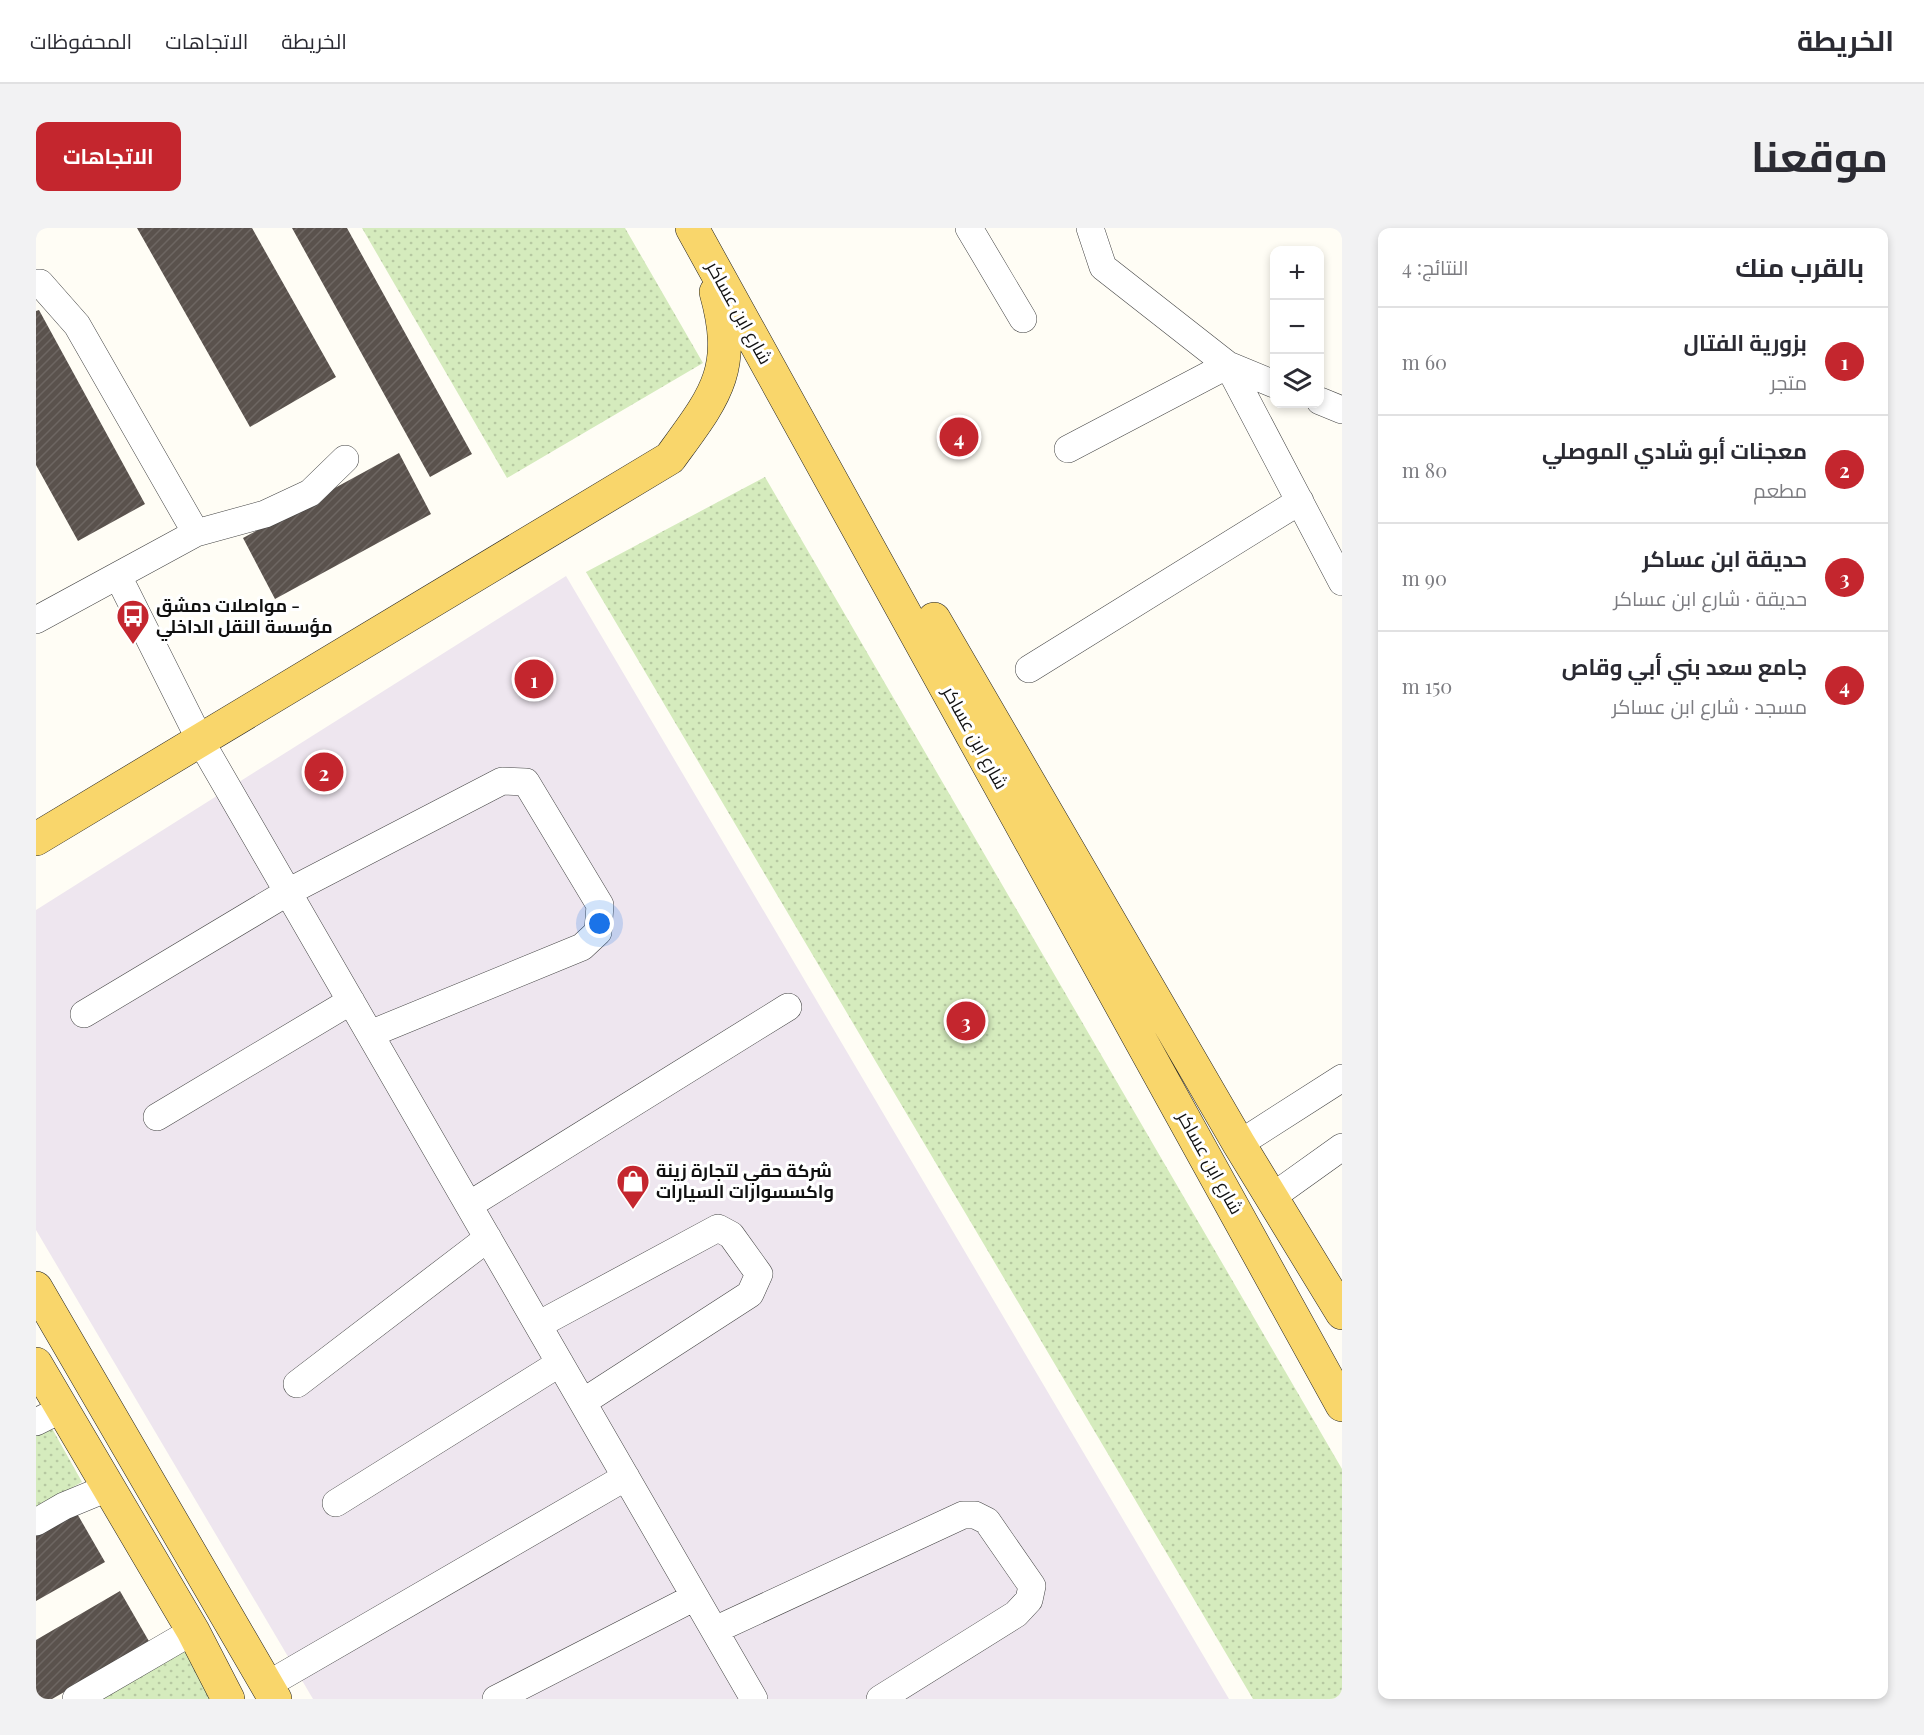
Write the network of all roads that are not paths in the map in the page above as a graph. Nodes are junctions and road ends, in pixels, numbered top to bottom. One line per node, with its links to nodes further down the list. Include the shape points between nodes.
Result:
1 (969, 228): 5 (street)
2 (1090, 228): 6 (street, via 1103,267)
3 (697, 238): 18 (main road, via 724,326 724,363 711,401 670,458); 27 (main road, شارع ابن عساكر, via 744,290); 39 (main road, شارع ابن عساكر)
4 (36, 283): 13 (street, via 77,325)
5 (1023, 319)
6 (1228, 365): 7 (street); 10 (street); 12 (street)
7 (1270, 382)
8 (1324, 403): 9 (street)
9 (1342, 410)
10 (1068, 449)
11 (345, 459): 13 (street, via 310,493 265,514)
12 (1300, 501): 15 (street); 17 (street)
13 (196, 533): 14 (street)
14 (118, 576): 16 (street); 18 (street)
15 (1342, 582)
16 (36, 620)
17 (1029, 669)
18 (200, 740): 19 (main road); 20 (street)
19 (36, 839)
20 (288, 892): 21 (street); 23 (street); 24 (street, via 502,781 526,782 600,905 598,932 582,947)
21 (351, 1001): 24 (street); 26 (street)
22 (788, 1007): 30 (street)
23 (84, 1014)
24 (370, 1034): 30 (street)
25 (1342, 1078): 27 (street)
26 (157, 1117)
27 (1239, 1144): 29 (main road, شارع ابن عساكر)
28 (1342, 1147): 29 (street)
29 (1272, 1197): 33 (main road, شارع ابن عساكر)
30 (469, 1205): 31 (street)
31 (488, 1238): 34 (street); 37 (street)
32 (36, 1288): 48 (main road)
33 (1342, 1313)
34 (538, 1325): 35 (street); 38 (street, via 718,1228 731,1235 759,1274 750,1294)
35 (560, 1363): 38 (street); 43 (street)
36 (36, 1364): 40 (main road)
37 (297, 1384)
38 (583, 1402): 41 (street)
39 (1342, 1404)
40 (49, 1415): 42 (main road)
41 (626, 1477): 45 (street); 48 (street)
42 (110, 1487): 44 (street); 47 (main road)
43 (336, 1503)
44 (36, 1522)
45 (695, 1597): 46 (street); 52 (street)
46 (715, 1630): 49 (street); 53 (street, via 963,1515 987,1521 1032,1586 1029,1600 1016,1614)
47 (193, 1632): 50 (street); 51 (main road)
48 (271, 1692)
49 (750, 1698)
50 (76, 1699)
51 (228, 1699)
52 (496, 1699)
53 (880, 1699)

